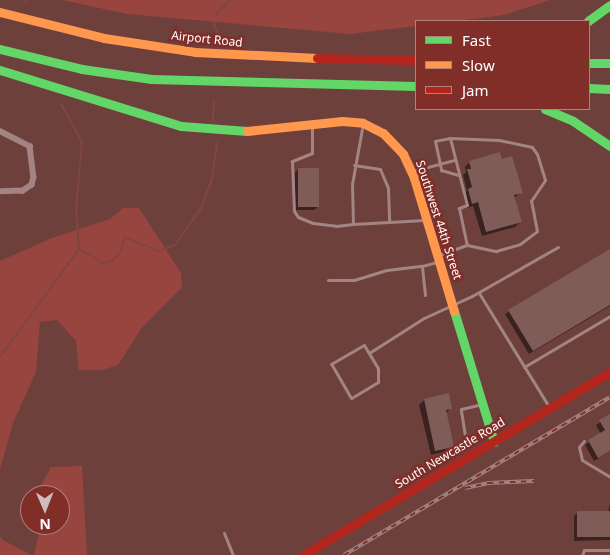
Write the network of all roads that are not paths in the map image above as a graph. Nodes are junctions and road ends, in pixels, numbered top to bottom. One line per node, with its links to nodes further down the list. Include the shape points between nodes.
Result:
1 (610, 5): 3 (main road)
2 (0, 12): 5 (main road, Airport Road, via 104,38 194,52)
3 (589, 20)
4 (0, 49): 9 (main road, via 82,70 151,79)
5 (415, 60)
6 (590, 63): 7 (main road)
7 (610, 63)
8 (0, 70): 13 (main road, via 181,126 225,132)
9 (415, 88)
10 (590, 88): 11 (main road)
11 (610, 89)
12 (547, 110): 17 (main road, via 573,121)
13 (312, 123): 14 (main road); 26 (lane, via 312,152 292,160 294,211 298,217 313,223)
14 (363, 123): 20 (lane); 21 (main road, Southwest 44th Street, via 394,142)
15 (0, 131): 23 (street, via 30,146 34,177 32,185 23,192)
16 (450, 138): 18 (lane); 19 (lane, via 435,141); 27 (lane, via 499,140 532,147 545,180 532,201 537,229 531,237 496,251)
17 (610, 146)
18 (454, 160): 19 (lane); 22 (lane)
19 (440, 164): 21 (lane); 22 (lane, via 441,170)
20 (354, 165): 25 (lane, via 380,169 388,188); 26 (lane)
21 (411, 172): 24 (main road, Southwest 44th Street)
22 (458, 175): 27 (lane, via 467,205 459,208)
23 (0, 192)
24 (427, 220): 25 (lane); 29 (main road, Southwest 44th Street)
25 (389, 222): 26 (lane)
26 (353, 224)
27 (466, 245): 29 (lane)
28 (558, 247): 32 (lane)
29 (439, 258): 30 (lane); 34 (main road, Southwest 44th Street)
30 (422, 266): 31 (lane, via 386,270 354,280); 33 (lane)
31 (328, 280)
32 (479, 292): 34 (lane); 37 (lane)
33 (425, 295)
34 (453, 306): 36 (lane, via 424,318); 39 (main road, Southwest 44th Street)
35 (610, 316): 37 (lane)
36 (369, 353): 36 (lane, via 378,368 378,382 351,398 332,364 364,345)
37 (524, 367): 40 (lane)
38 (610, 372): 40 (main road, South Newcastle Road)
39 (483, 404): 42 (lane, via 462,409); 43 (main road, Southwest 44th Street)
40 (550, 409): 43 (main road, South Newcastle Road)
41 (584, 441): 44 (lane, via 580,448 582,460)
42 (466, 442)
43 (494, 442): 48 (main road, South Newcastle Road)
44 (610, 477)
45 (224, 533): 47 (lane)
46 (610, 550): 49 (lane, via 584,550)
47 (233, 555)
48 (303, 555)
49 (582, 555)

